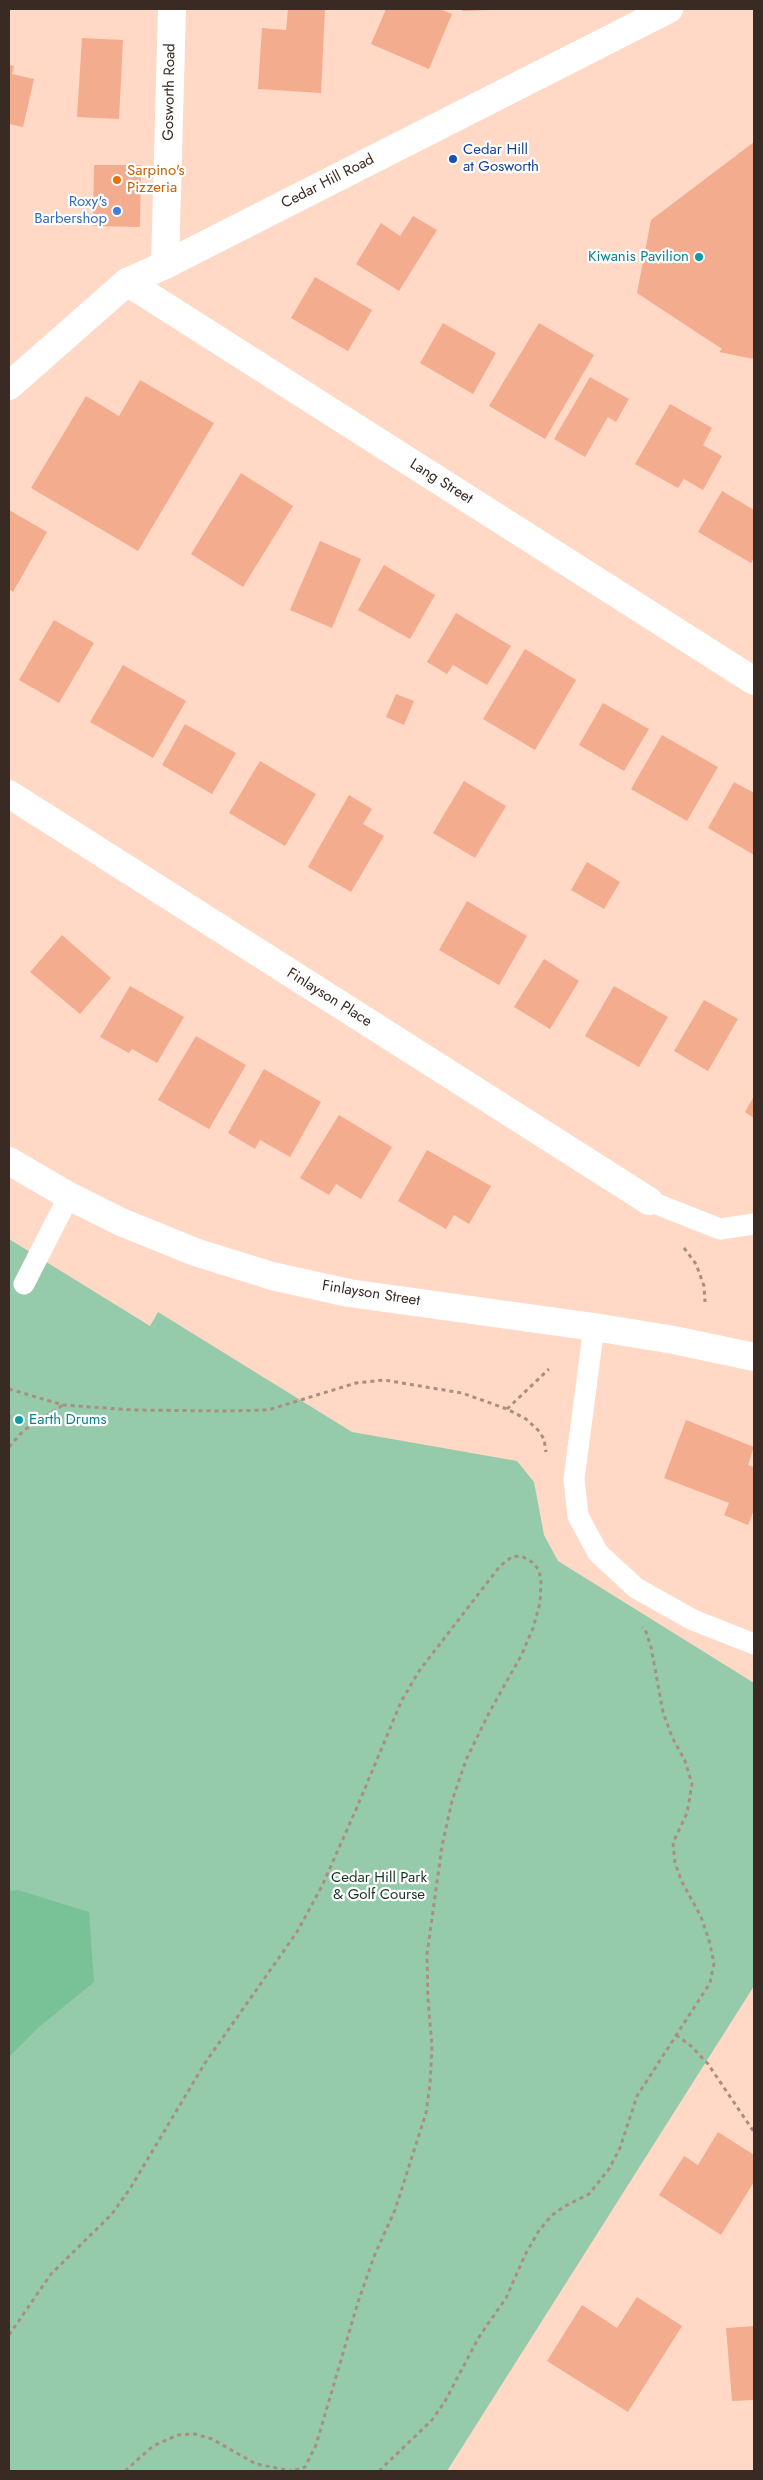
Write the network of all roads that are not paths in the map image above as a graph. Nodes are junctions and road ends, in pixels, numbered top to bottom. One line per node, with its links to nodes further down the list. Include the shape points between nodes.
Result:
1 (172, 9): 3 (street, Gosworth Road)
2 (668, 9): 3 (street, Cedar Hill Road)
3 (165, 265): 4 (street, Cedar Hill Road)
4 (127, 282): 5 (street, Cedar Hill Road); 6 (street, Lang Street)
5 (9, 386)
6 (754, 681)
7 (9, 794): 10 (street, Finlayson Place)
8 (9, 1161): 9 (street, Finlayson Street)
9 (69, 1196): 12 (lane); 13 (street, Finlayson Street, via 194,1252 272,1276 349,1293)
10 (650, 1201): 11 (lane, via 720,1228)
11 (754, 1224)
12 (24, 1284)
13 (594, 1327): 14 (street, Finlayson Street); 15 (lane, via 574,1480 578,1516 598,1553 636,1588 693,1620)
14 (754, 1358)
15 (754, 1644)

